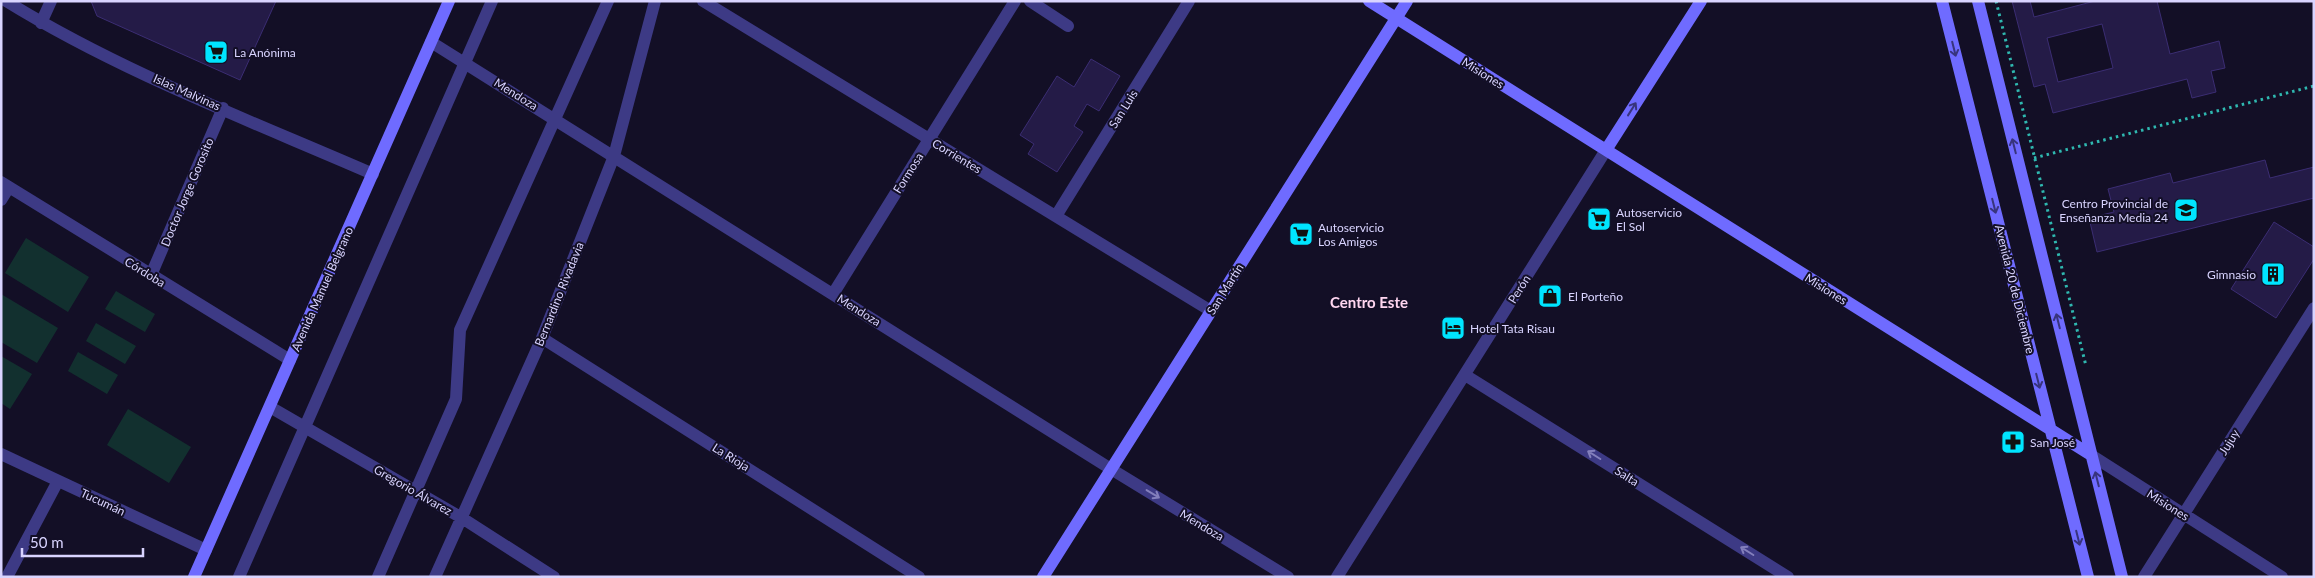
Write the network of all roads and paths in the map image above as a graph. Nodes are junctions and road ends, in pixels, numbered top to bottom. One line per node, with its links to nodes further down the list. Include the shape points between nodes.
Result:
1 (6, 1): 18 (street, Islas Malvinas)
2 (51, 1): 18 (street)
3 (450, 1): 20 (street, Avenida Manuel Belgrano)
4 (492, 1): 21 (street)
5 (608, 1): 24 (street)
6 (655, 1): 27 (street, Bernardino Rivadavia)
7 (703, 1): 25 (street, Corrientes)
8 (1015, 1): 25 (street, Formosa)
9 (1030, 1): 19 (street)
10 (1189, 1): 32 (street, San Luis)
11 (1369, 1): 17 (street, Misiones)
12 (1407, 1): 17 (street, San Martín)
13 (1701, 1): 26 (street, Perón, one-way to 13)
14 (1942, 1): 43 (street, Avenida 20 de Diciembre, one-way to 43)
15 (1978, 1): 45 (street, one-way to 15)
16 (1996, 1): 28 (path)
17 (1396, 18): 26 (street, Misiones); 36 (street, San Martín)
18 (41, 23): 23 (street, Islas Malvinas, via 110,59)
19 (1068, 26)
20 (432, 42): 21 (street, Mendoza); 29 (street, Avenida Manuel Belgrano)
21 (465, 63): 24 (street, Mendoza); 42 (street)
22 (2314, 86): 28 (path)
23 (223, 108): 29 (street, Islas Malvinas); 33 (street, Doctor Jorge Gorosito)
24 (555, 119): 27 (street, Mendoza); 48 (street, via 460,330 456,399)
25 (929, 139): 32 (street, Corrientes); 34 (street, Formosa)
26 (1606, 150): 40 (street, Perón); 43 (street, Misiones)
27 (614, 156): 34 (street, Mendoza); 37 (street, Bernardino Rivadavia)
28 (2034, 158): 39 (path)
29 (373, 174): 38 (street, Avenida Manuel Belgrano)
30 (5, 185): 31 (street); 33 (street, Córdoba)
31 (1, 200)
32 (1056, 216): 36 (street, Corrientes)
33 (150, 276): 38 (street, Córdoba)
34 (833, 294): 46 (street, Mendoza)
35 (2314, 308): 49 (street, Jujuy)
36 (1211, 311): 46 (street, San Martín)
37 (542, 338): 50 (street, Bernardino Rivadavia); 58 (street, La Rioja)
38 (290, 360): 41 (street, Avenida Manuel Belgrano)
39 (2086, 368)
40 (1465, 375): 61 (street, Perón); 62 (street, Salta, one-way to 40)
41 (270, 407): 42 (street, Gregorio Álvarez); 51 (street, Avenida Manuel Belgrano)
42 (305, 427): 48 (street, Gregorio Álvarez); 54 (street)
43 (2050, 430): 45 (street, Misiones); 63 (street, Avenida 20 de Diciembre, one-way to 63)
44 (1, 454): 47 (street, Tucumán)
45 (2091, 456): 49 (street, Misiones); 64 (street, one-way to 45)
46 (1111, 469): 59 (street, San Martín); 60 (street, Mendoza, one-way to 60)
47 (58, 481): 51 (street, Tucumán); 52 (street)
48 (415, 491): 50 (street, Gregorio Álvarez); 55 (street)
49 (2183, 514): 65 (street, Jujuy); 66 (street, Misiones)
50 (462, 518): 56 (street, Bernardino Rivadavia); 57 (street, Gregorio Álvarez)
51 (206, 550): 53 (street, Avenida Manuel Belgrano)
52 (7, 577)
53 (194, 577)
54 (239, 577)
55 (378, 577)
56 (435, 577)
57 (554, 577)
58 (919, 577)
59 (1043, 577)
60 (1288, 577)
61 (1337, 577)
62 (1788, 577)
63 (2088, 577)
64 (2122, 577)
65 (2144, 577)
66 (2282, 577)

